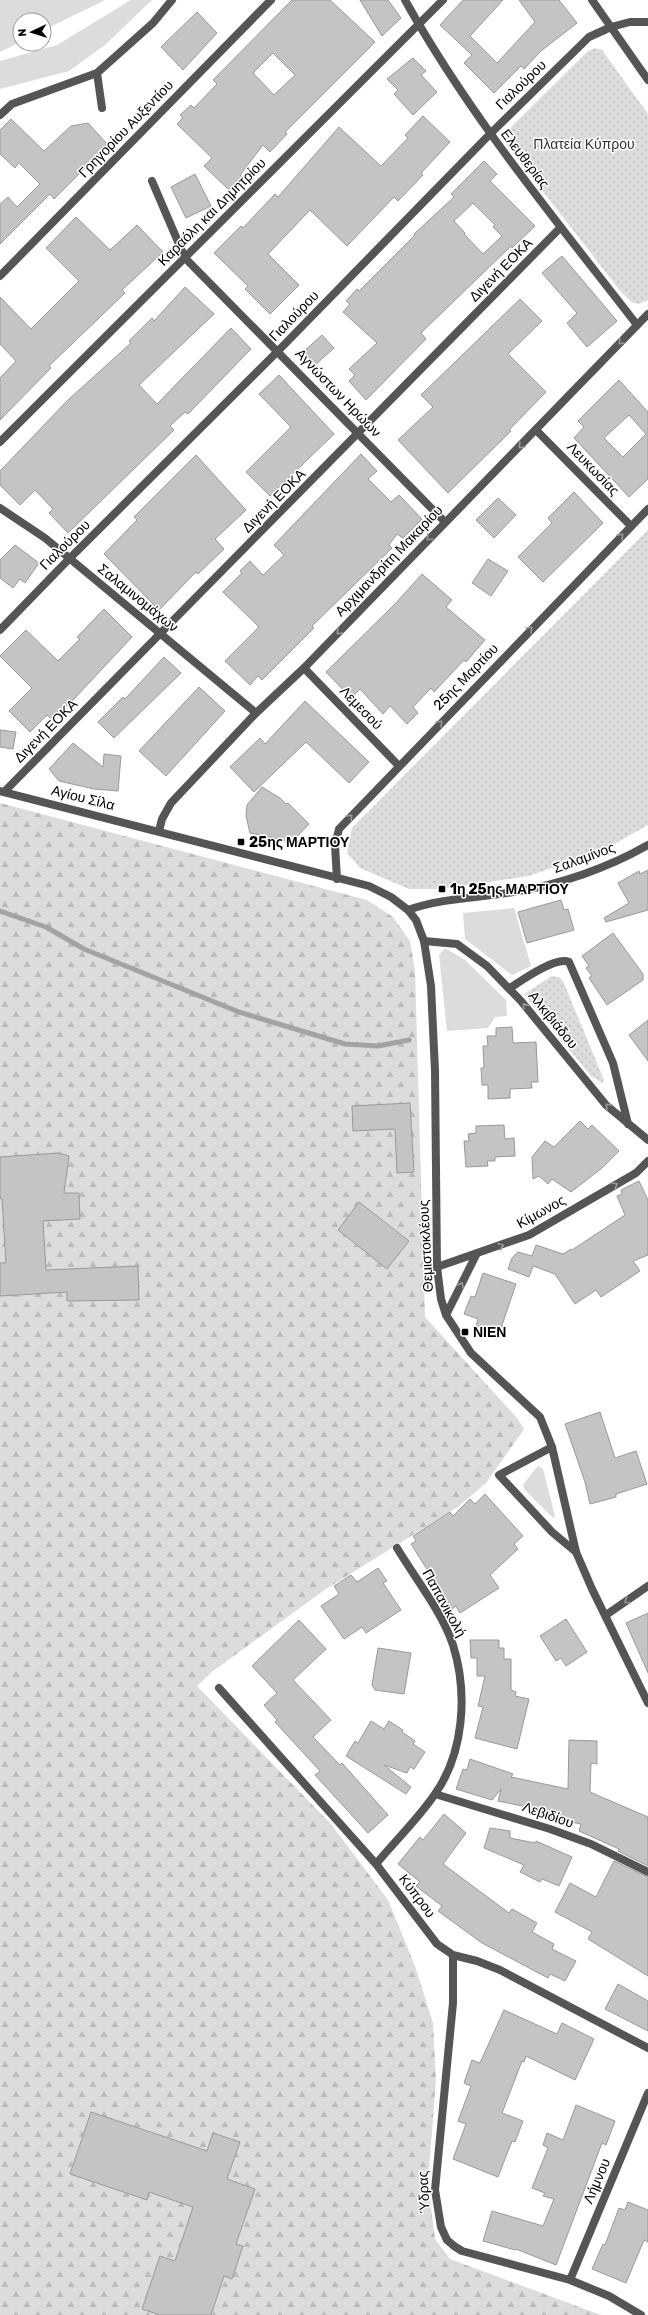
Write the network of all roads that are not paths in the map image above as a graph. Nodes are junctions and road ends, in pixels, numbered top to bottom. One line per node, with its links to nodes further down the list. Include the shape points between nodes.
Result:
1 (172, 0): 9 (street, via 153,23)
2 (271, 0): 19 (street, Γρηγορίου Αυξεντίου)
3 (405, 0): 7 (street, Ελευθερίας)
4 (443, 0): 7 (street, Καραόλη και Δημητρίου)
5 (592, 0): 8 (street)
6 (648, 22): 8 (street, Γιαλούρου)
7 (419, 24): 15 (street, Ελευθερίας); 18 (street, Καραόλη και Δημητρίου)
8 (611, 26): 10 (street); 15 (street, Γιαλούρου, via 589,37)
9 (98, 73): 11 (street); 13 (street)
10 (648, 80)
11 (12, 104): 12 (street); 14 (street)
12 (0, 106)
13 (102, 108)
14 (0, 115)
15 (490, 134): 17 (street, Ελευθερίας); 22 (street, Γιαλούρου)
16 (152, 181): 18 (street, Αγνώστων Ηρώων)
17 (561, 228): 21 (street, Ελευθερίας); 24 (street, Διγενή ΕΟΚΑ)
18 (185, 258): 22 (street, Αγνώστων Ηρώων); 25 (street, Καραόλη και Δημητρίου)
19 (0, 276)
20 (648, 314): 21 (street, Αρχιμανδρίτη Μακαρίου)
21 (636, 325): 23 (street, Αρχιμανδρίτη Μακαρίου, one-way to 23)
22 (278, 351): 24 (street, Αγνώστων Ηρώων); 30 (street, Γιαλούρου)
23 (536, 430): 28 (street, Αρχιμανδρίτη Μακαρίου, one-way to 28); 29 (street, Λευκωσίας)
24 (359, 433): 28 (street, Αγνώστων Ηρώων); 32 (street, Διγενή ΕΟΚΑ)
25 (0, 442)
26 (0, 508): 30 (street, Σαλαμινομάχων, via 45,538)
27 (648, 509): 29 (street, 25ης Μαρτίου)
28 (445, 522): 33 (street, Αρχιμανδρίτη Μακαρίου, one-way to 33)
29 (631, 526): 35 (street, 25ης Μαρτίου, one-way to 29)
30 (69, 559): 31 (street, Γιαλούρου); 32 (street, Σαλαμινομάχων)
31 (0, 630)
32 (161, 633): 34 (street, Σαλαμινομάχων); 36 (street, Διγενή ΕΟΚΑ)
33 (304, 668): 34 (street, Αρχιμανδρίτη Μακαρίου); 35 (street, Λεμεσού)
34 (256, 713): 37 (street, Αρχιμανδρίτη Μακαρίου, via 171,803)
35 (399, 766): 39 (street, 25ης Μαρτίου, one-way to 35, via 335,845 339,829)
36 (2, 791): 37 (street, Αγίου Σίλα)
37 (159, 831): 39 (street, Αγίου Σίλα)
38 (648, 844): 40 (street, Σαλαμίνος, via 597,868 536,888 428,904)
39 (337, 879): 40 (street, Θεμιστοκλέους, via 369,886 391,897)
40 (408, 910): 41 (street, Θεμιστοκλέους, via 416,920)
41 (424, 940): 42 (street, Αλκιβιάδου, via 461,946); 47 (street, Θεμιστοκλέους, via 431,986 435,1071)
42 (510, 988): 43 (street, Αλκιβιάδου, one-way to 42, via 606,1105); 43 (street, via 549,965 566,960 569,962 613,1063)
43 (628, 1124): 44 (street, Αλκιβιάδου)
44 (648, 1140)
45 (648, 1161): 46 (street, Κίμωνος, one-way to 45, via 529,1235 636,1172)
46 (476, 1255): 47 (street, Κίμωνος); 48 (street, one-way to 46)
47 (437, 1267): 48 (street, Θεμιστοκλέους)
48 (446, 1315): 49 (street, Θεμιστοκλέους, via 471,1353 540,1417)
49 (552, 1447): 51 (street, Θεμιστοκλέους); 51 (street, via 499,1475 552,1532)
50 (396, 1548): 56 (street, Παπανικολή, via 446,1629 453,1646 462,1694 457,1742 449,1769)
51 (576, 1552): 53 (street, Θεμιστοκλέους)
52 (648, 1586): 53 (street, one-way to 53)
53 (606, 1616): 55 (street, Θεμιστοκλέους)
54 (219, 1688): 57 (street, Κύπρου)
55 (648, 1703)
56 (435, 1794): 57 (street, Παπανικολή); 58 (street, Λεβιδίου, via 591,1844)
57 (376, 1864): 59 (street, Κύπρου, via 437,1944)
58 (648, 1872)
59 (453, 1955): 60 (street, Κύπρου, via 500,1970); 62 (street, Ύδρας, via 453,2003 436,2165 435,2190 441,2227 447,2240 462,2251)
60 (648, 2048)
61 (648, 2093): 62 (street, Λήμνου)
62 (570, 2280): 63 (street, Ύδρας, via 610,2296)
63 (641, 2315)

